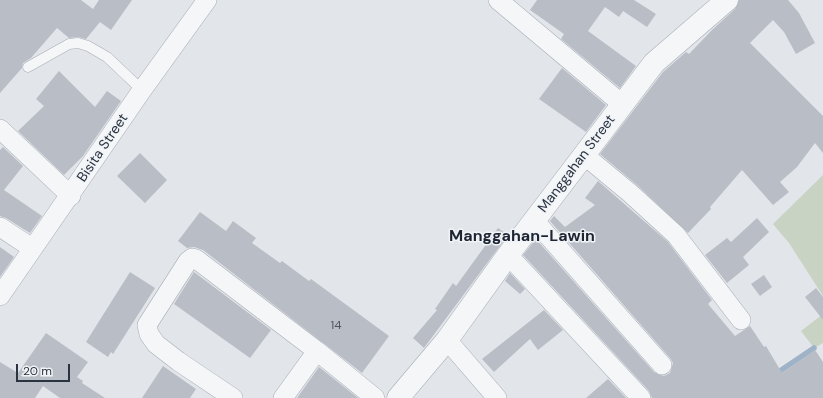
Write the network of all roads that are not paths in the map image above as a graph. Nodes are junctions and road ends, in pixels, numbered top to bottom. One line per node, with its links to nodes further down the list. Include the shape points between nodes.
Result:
1 (207, 0): 5 (street, Bisita Street)
2 (498, 0): 6 (street)
3 (727, 0): 6 (street, Manggahan Street, via 654,63)
4 (28, 67): 5 (lane, via 69,44 78,43 107,57)
5 (142, 90): 9 (street, Bisita Street)
6 (622, 104): 8 (street, Manggahan Street)
7 (0, 129): 9 (street)
8 (584, 155): 10 (street, Manggahan Street); 15 (street, via 676,235)
9 (71, 196): 12 (street, Bisita Street)
10 (534, 220): 13 (street, Manggahan Street); 18 (street)
11 (0, 227): 12 (street)
12 (32, 248): 14 (street, Bisita Street)
13 (508, 255): 16 (street, Manggahan Street); 24 (street)
14 (0, 296)
15 (741, 320)
16 (447, 340): 22 (street, Manggahan Street); 23 (street)
17 (317, 351): 19 (street, via 192,258 147,325 149,334 161,348); 20 (street); 21 (street)
18 (662, 364)
19 (233, 398)
20 (283, 398)
21 (375, 398)
22 (398, 398)
23 (497, 398)
24 (641, 398)

